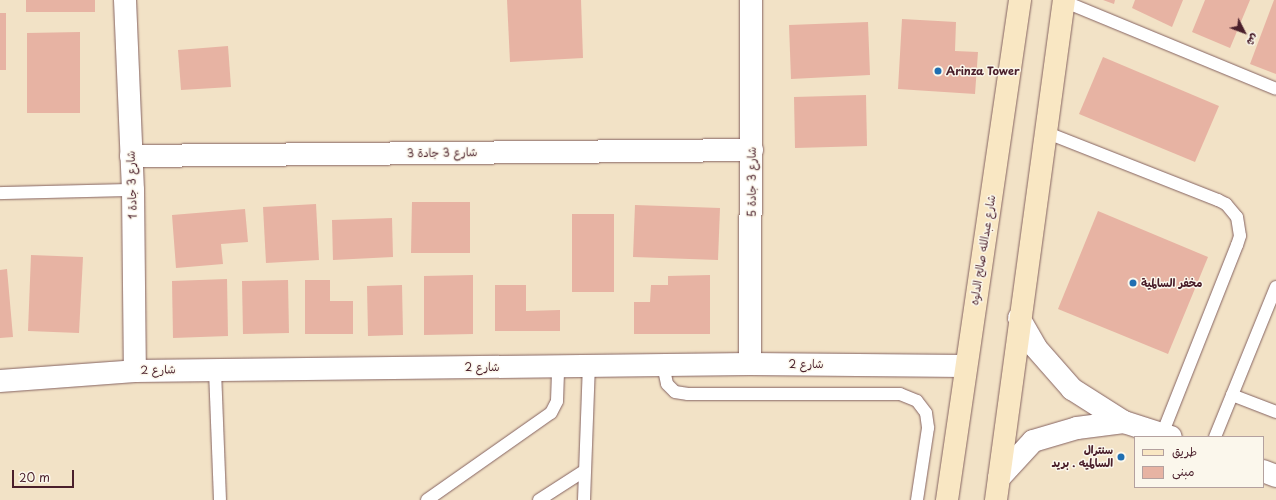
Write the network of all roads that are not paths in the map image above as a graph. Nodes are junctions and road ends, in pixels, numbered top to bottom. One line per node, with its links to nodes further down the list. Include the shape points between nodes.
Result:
1 (125, 0): 8 (street, شارع 3 جادة 1)
2 (751, 0): 7 (street, شارع 3 جادة 5)
3 (1020, 0): 16 (street, شارع عبدالله صالح الدلوه)
4 (1063, 0): 5 (lane); 6 (street)
5 (1276, 89)
6 (1045, 132): 12 (street); 24 (lane, via 1218,200 1226,204 1237,217 1240,236)
7 (752, 150): 8 (street, شارع 3 جادة 3); 13 (street, شارع 3 جادة 5)
8 (131, 156): 9 (street, شارع 3 جادة 1)
9 (132, 190): 10 (lane); 19 (street, شارع 3 جادة 1)
10 (0, 192)
11 (1276, 287): 21 (lane)
12 (1019, 318): 23 (street, via 1036,348 1072,389); 29 (street)
13 (750, 364): 14 (street, شارع 2); 16 (street, شارع 2)
14 (663, 365): 15 (street, شارع 2); 34 (lane, via 667,384 675,392 688,394 900,394 917,401 926,413 928,428)
15 (589, 366): 17 (street, شارع 2); 26 (lane)
16 (965, 366): 35 (street, شارع عبدالله صالح الدلوه)
17 (558, 367): 18 (street, شارع 2); 31 (lane, via 556,401 551,413)
18 (215, 370): 19 (street, شارع 2); 30 (lane)
19 (135, 371): 20 (street, شارع 2)
20 (0, 381)
21 (1232, 395): 22 (lane); 25 (lane)
22 (1276, 412)
23 (1124, 422): 24 (street); 29 (street, via 1077,428 1034,441)
24 (1167, 436)
25 (1215, 436)
26 (584, 471): 32 (lane); 33 (lane)
27 (1264, 471): 28 (street)
28 (1276, 476)
29 (999, 478): 36 (street)
30 (220, 500)
31 (427, 500)
32 (540, 500)
33 (584, 500)
34 (917, 500)
35 (948, 500)
36 (996, 500)

